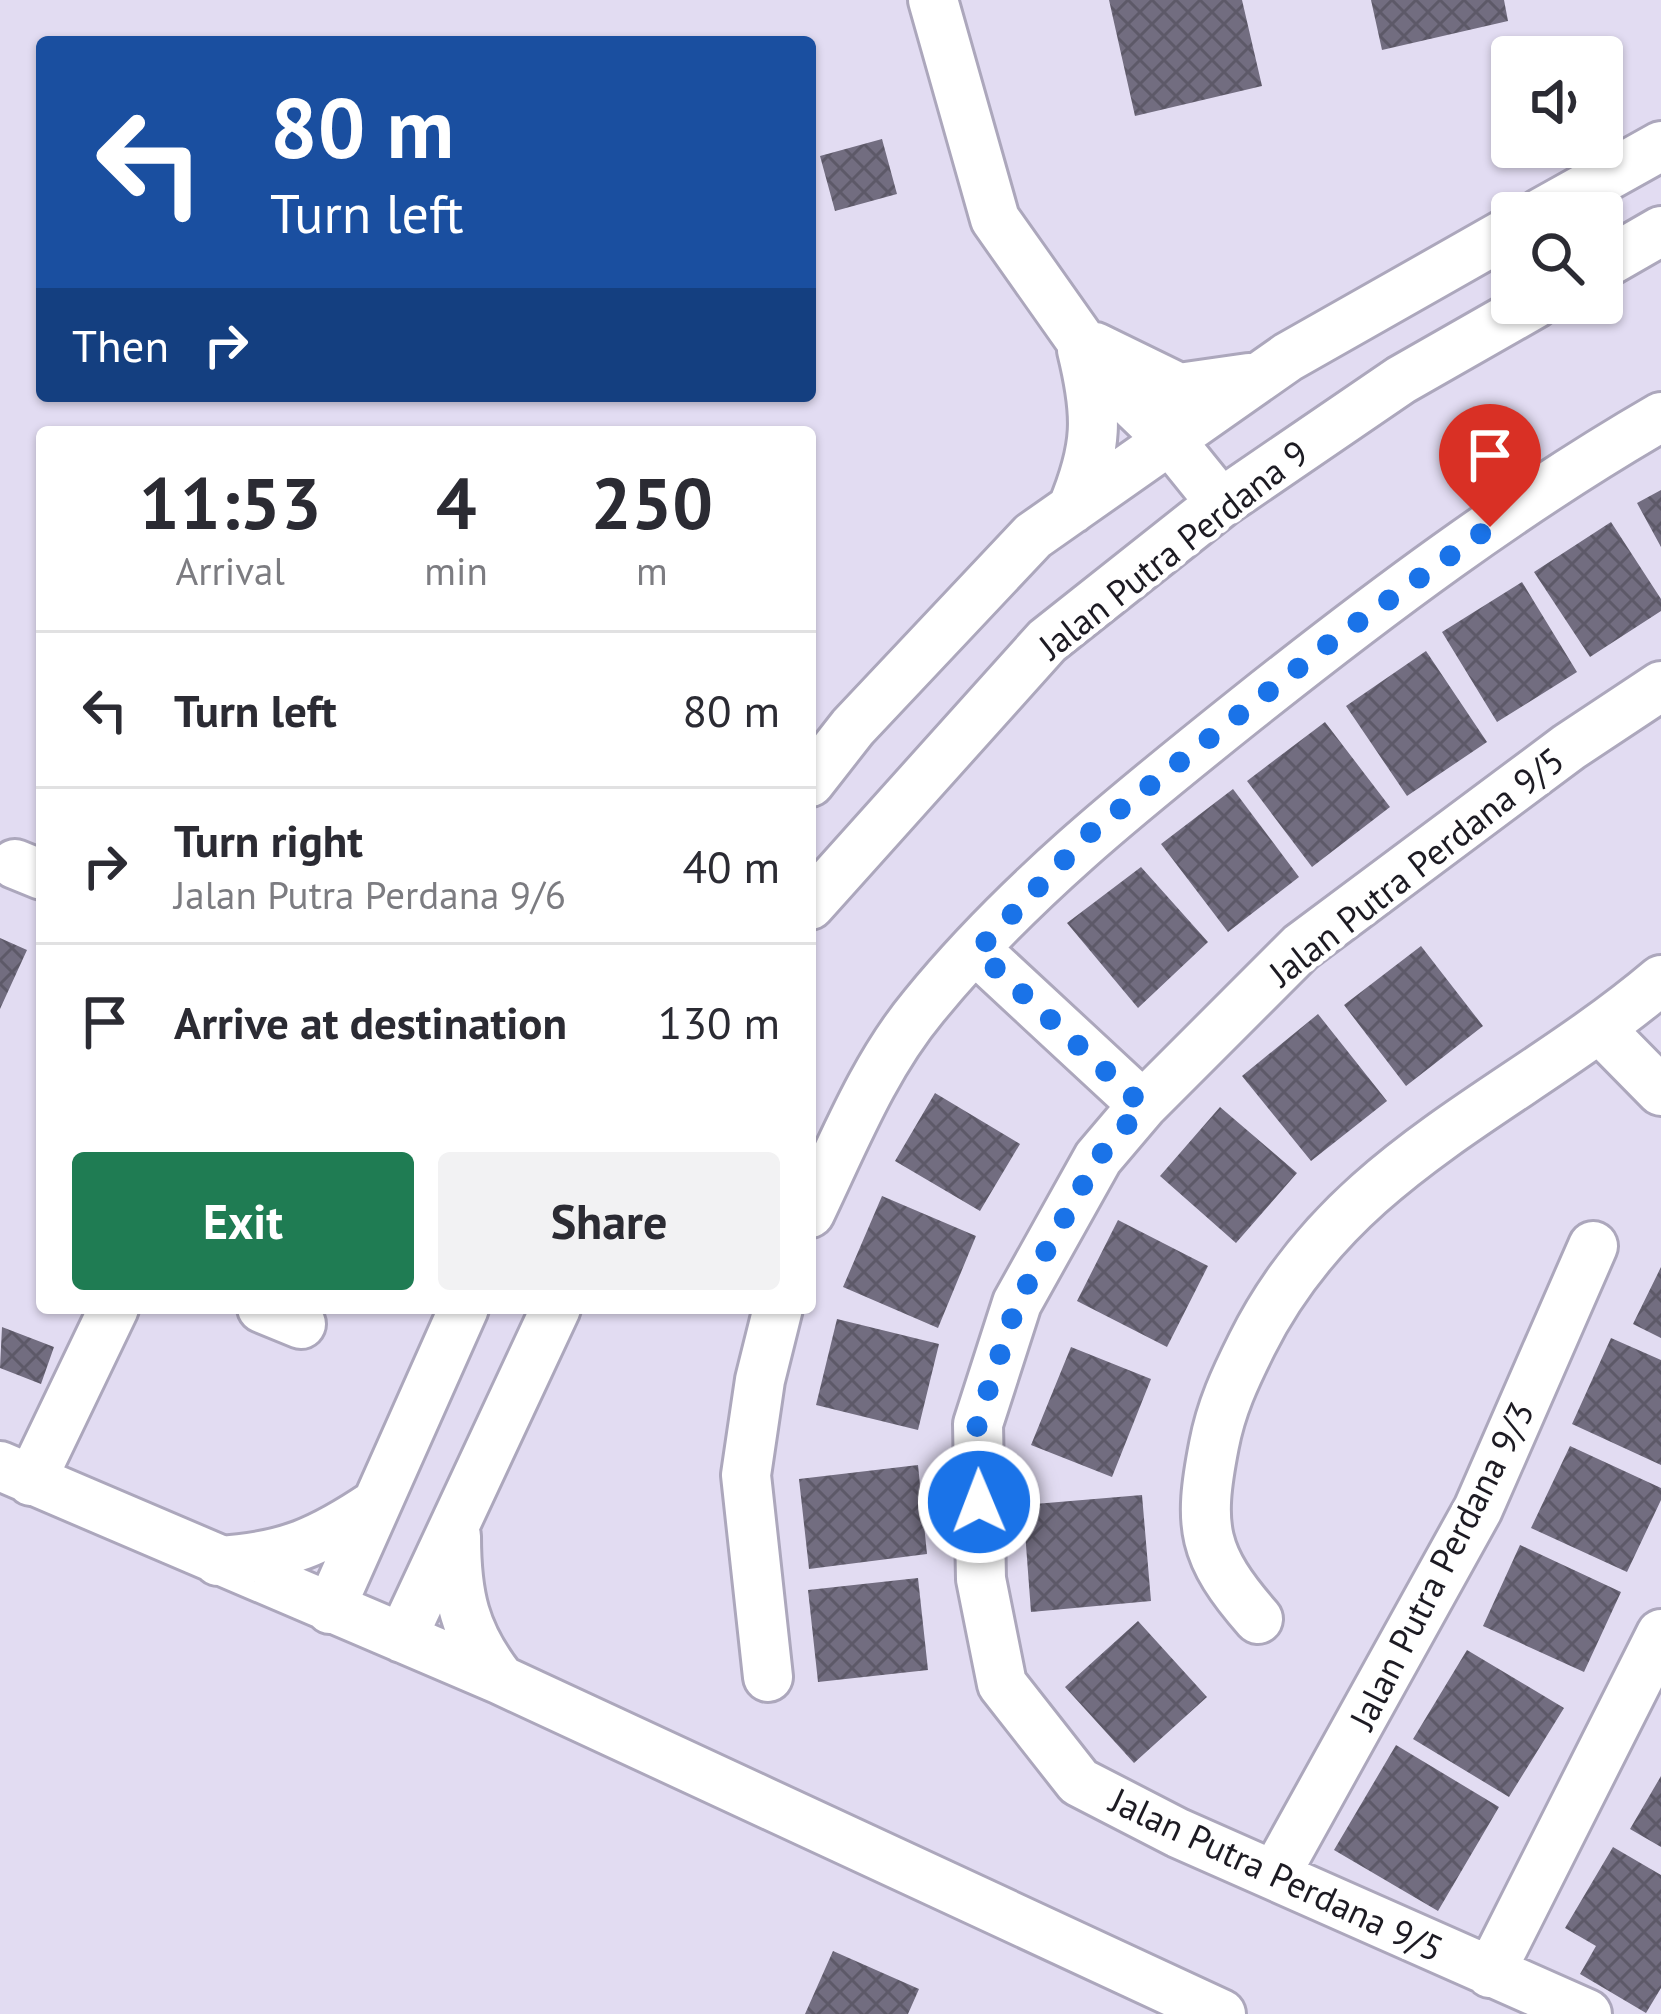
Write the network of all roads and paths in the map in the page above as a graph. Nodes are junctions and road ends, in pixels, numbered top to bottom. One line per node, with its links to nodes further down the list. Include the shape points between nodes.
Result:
1 (933, 0): 8 (street, via 995,219)
2 (1661, 146): 3 (street)
3 (1579, 192)
4 (1661, 231): 6 (street)
5 (1491, 242): 9 (street)
6 (1623, 253)
7 (1499, 324): 12 (street, Jalan Putra Perdana 9, via 1400,380)
8 (1080, 339): 9 (street, via 1179,388); 11 (street, via 1110,382); 13 (street, via 1095,401 1093,460)
9 (1261, 376): 11 (street)
10 (1661, 418): 17 (street, via 1568,472 1336,638 1090,833)
11 (1170, 440): 12 (street); 13 (street)
12 (1221, 503): 16 (street, Jalan Putra Perdana 9, via 1047,641)
13 (1072, 509): 15 (street, via 1034,536)
14 (1661, 686): 21 (street, Jalan Putra Perdana 9/5, via 1300,946)
15 (816, 774)
16 (816, 897)
17 (977, 951): 21 (street); 22 (street, via 923,1006 876,1077)
18 (1661, 980): 19 (street)
19 (1602, 1031): 20 (street); 33 (street, via 1400,1163 1341,1215 1275,1299 1222,1407 1202,1511 1222,1577)
20 (1661, 1091)
21 (1143, 1106): 38 (street, Jalan Putra Perdana 9/5, via 1098,1158 1017,1303 977,1424 981,1579 1002,1684 1079,1781)
22 (816, 1201)
23 (1593, 1246): 38 (street, Jalan Putra Perdana 9/3, via 1478,1508)
24 (109, 1314): 28 (street)
25 (461, 1314): 29 (street)
26 (553, 1314): 30 (street)
27 (776, 1314): 36 (street, via 746,1474)
28 (16, 1474): 31 (street)
29 (376, 1504): 31 (street, via 322,1541 266,1558); 32 (street)
30 (456, 1522): 35 (street); 37 (street, via 461,1613)
31 (218, 1561): 32 (street)
32 (330, 1609): 35 (street)
33 (1258, 1619)
34 (1661, 1634): 39 (street)
35 (402, 1638): 37 (street)
36 (768, 1677)
37 (501, 1681): 40 (street)
38 (1275, 1875): 39 (street, Jalan Putra Perdana 9/5)
39 (1490, 1973): 41 (street, Jalan Putra Perdana 9/5)
40 (1221, 2014)
41 (1586, 2014)

